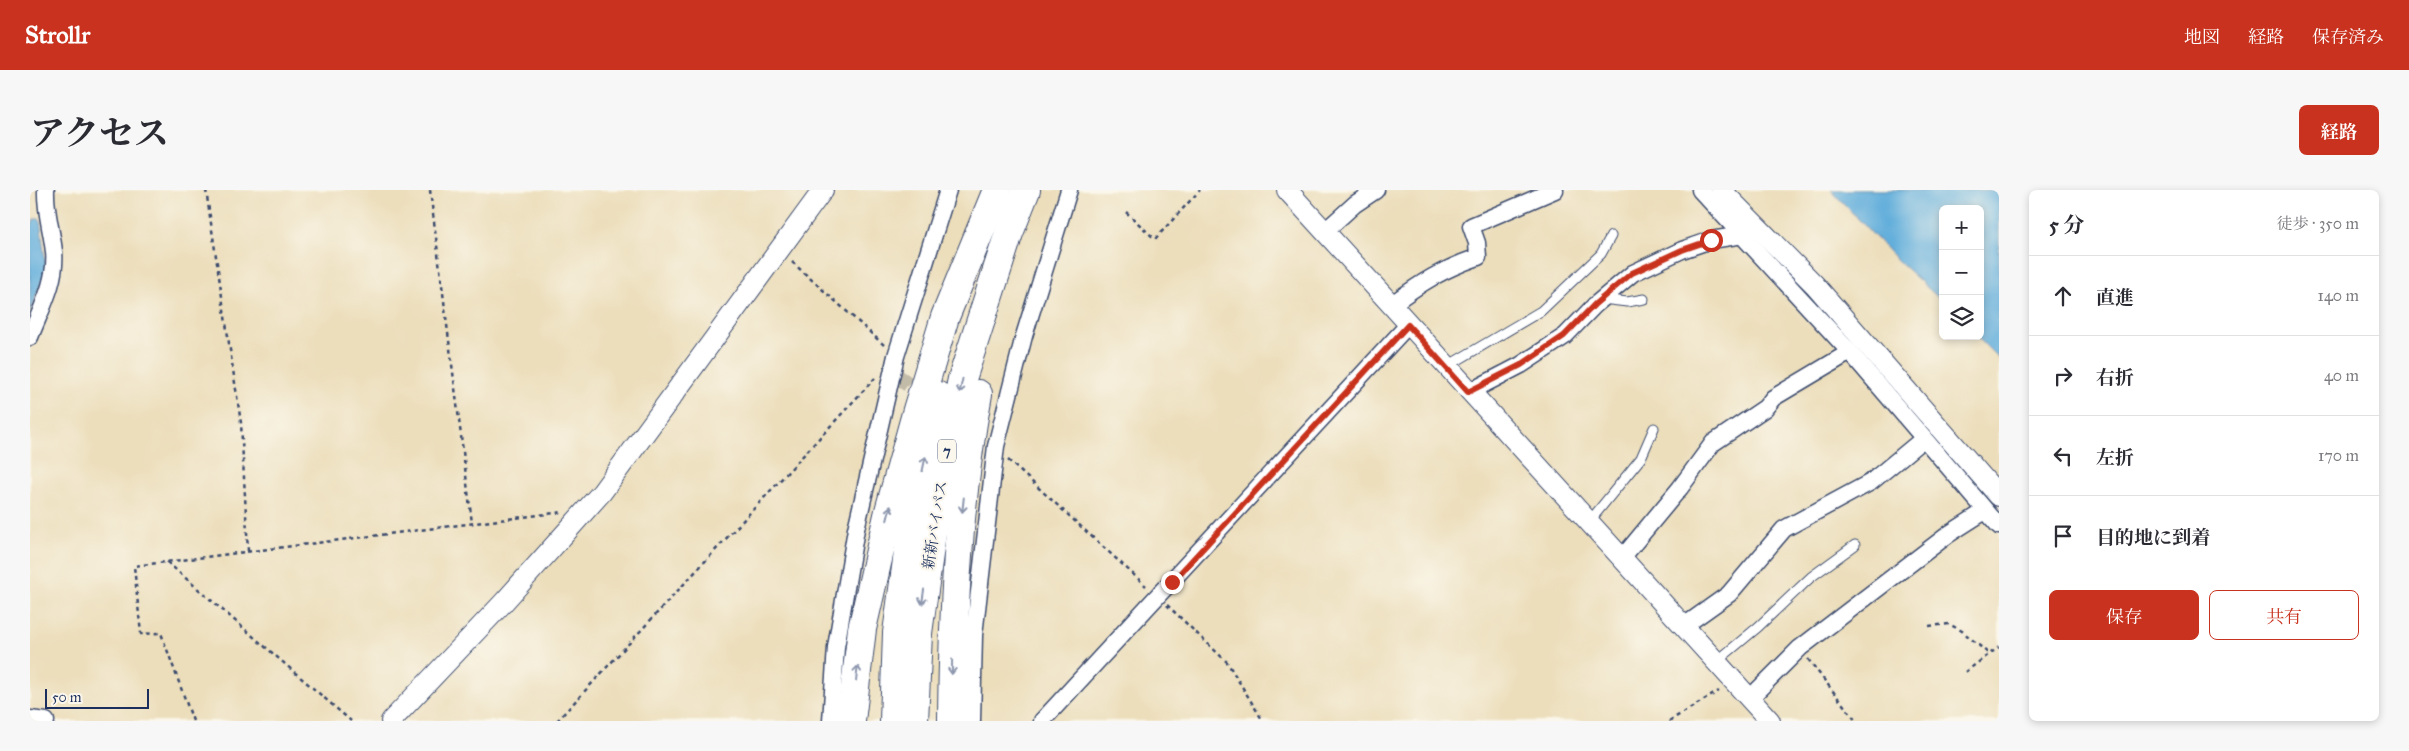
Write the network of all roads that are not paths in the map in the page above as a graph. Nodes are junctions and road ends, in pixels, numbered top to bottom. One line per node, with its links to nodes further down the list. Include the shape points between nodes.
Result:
1 (46, 190): 20 (street, via 54,254 51,285)
2 (823, 190): 39 (street, via 588,508)
3 (948, 190): 22 (street)
4 (999, 190): 41 (highway, one-way to 4, via 862,630 889,511 917,410 945,317); 42 (highway, 新新バイパス / 7, one-way to 4, via 897,633 915,502 943,376)
5 (1026, 190): 13 (highway, 新新バイパス / 7)
6 (1069, 190): 45 (street, via 989,441 974,635)
7 (1287, 190): 12 (street)
8 (1376, 190): 12 (street)
9 (1700, 190): 14 (street)
10 (1721, 190): 28 (street, via 1816,285)
11 (1550, 191): 18 (street, via 1471,226 1478,257 1423,281)
12 (1324, 232): 18 (street)
13 (1010, 233): 43 (highway, 新新バイパス / 7, one-way to 43, via 962,379 936,504 918,633); 44 (highway, one-way to 44, via 971,430 953,635)
14 (1743, 234): 16 (street, via 1682,250 1632,273); 21 (street)
15 (1611, 236): 23 (lane, via 1600,254 1541,311)
16 (1602, 299): 17 (lane, via 1627,302); 25 (street, via 1564,336 1521,365)
17 (1644, 299)
18 (1391, 305): 19 (street)
19 (1408, 325): 23 (street); 46 (street)
20 (30, 337)
21 (1850, 352): 27 (street); 33 (street, via 1773,398 1765,408 1713,444)
22 (896, 356): 24 (street); 40 (street, via 854,539 836,647)
23 (1446, 367): 25 (street)
24 (895, 375)
25 (1468, 392): 30 (street)
26 (1654, 428): 30 (lane, via 1641,458)
27 (1923, 439): 29 (street); 34 (street, via 1871,482 1784,529 1729,594)
28 (1999, 496)
29 (1985, 511): 31 (street); 36 (street, via 1949,534 1800,648)
30 (1589, 522): 33 (street)
31 (1999, 526)
32 (1855, 545): 35 (lane, via 1811,577)
33 (1622, 558): 34 (street)
34 (1684, 626): 35 (street)
35 (1715, 662): 36 (street)
36 (1749, 699): 47 (street)
37 (30, 719): 38 (street)
38 (46, 721)
39 (391, 721)
40 (832, 721)
41 (851, 721)
42 (894, 721)
43 (914, 721)
44 (952, 721)
45 (972, 721)
46 (1042, 721)
47 (1770, 721)

